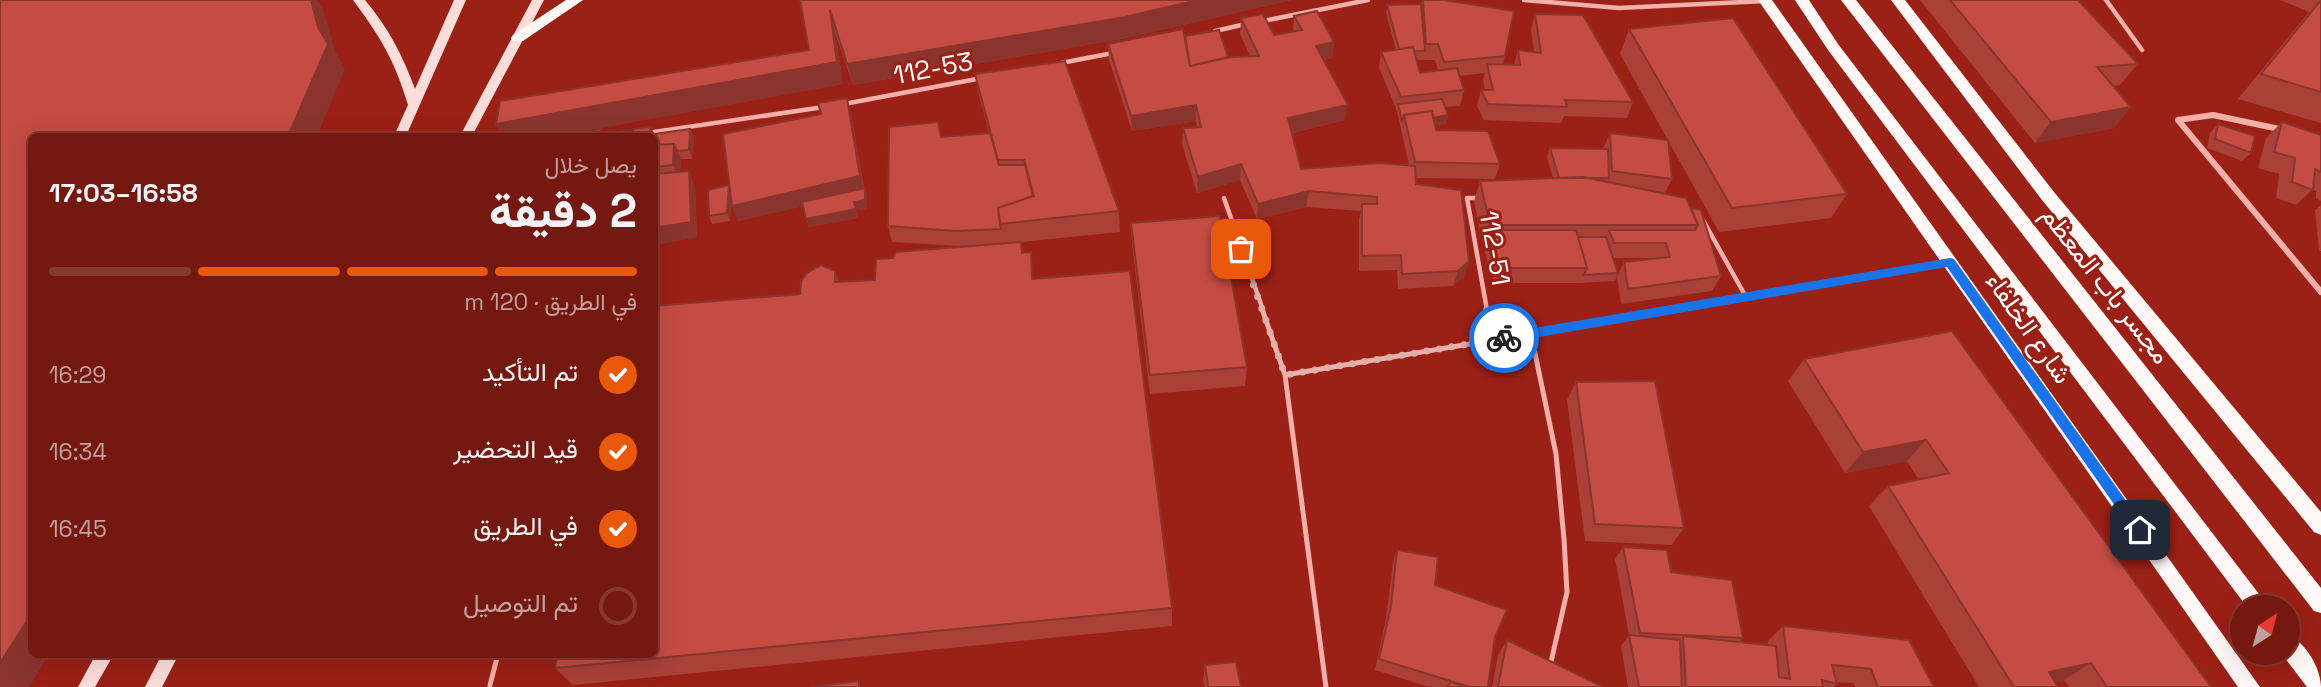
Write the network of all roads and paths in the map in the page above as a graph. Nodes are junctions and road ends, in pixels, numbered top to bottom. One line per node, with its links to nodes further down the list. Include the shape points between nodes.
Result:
1 (359, 0): 18 (main road, via 400,60)
2 (460, 0): 18 (main road)
3 (538, 0): 13 (main road)
4 (576, 0): 13 (main road)
5 (1368, 0): 12 (lane)
6 (1524, 0): 7 (lane, via 1619,8)
7 (1765, 0): 26 (main road, شارع الخلفاء)
8 (1802, 0): 33 (main road)
9 (1848, 0): 34 (main road, مجسر باب المعظم)
10 (1898, 0): 32 (main road, via 2048,196)
11 (2106, 0): 14 (lane)
12 (1212, 32)
13 (518, 38): 21 (main road)
14 (2142, 50)
15 (1119, 51): 16 (lane)
16 (1052, 65)
17 (984, 78): 22 (lane, 112-53)
18 (414, 105): 20 (main road)
19 (2295, 132): 27 (street, via 2213,115 2178,120)
20 (401, 133)
21 (468, 133)
22 (652, 133)
23 (1224, 198): 31 (lane)
24 (1494, 198): 30 (lane, 112-51, via 1467,198)
25 (1700, 215): 28 (lane)
26 (1950, 262): 28 (lane); 44 (main road, شارع الخلفاء)
27 (2321, 292)
28 (1746, 297): 29 (lane)
29 (1531, 334): 30 (lane); 39 (lane, via 1556,454 1564,539 1567,592)
30 (1492, 340): 31 (lane)
31 (1285, 375): 43 (lane)
32 (2321, 526)
33 (2250, 595)
34 (2321, 604)
35 (104, 658): 41 (main road)
36 (170, 658): 42 (main road)
37 (497, 658): 40 (lane)
38 (2300, 661): 45 (main road)
39 (1551, 662)
40 (490, 685)
41 (86, 687)
42 (153, 687)
43 (1326, 687)
44 (2250, 687)
45 (2320, 687)

